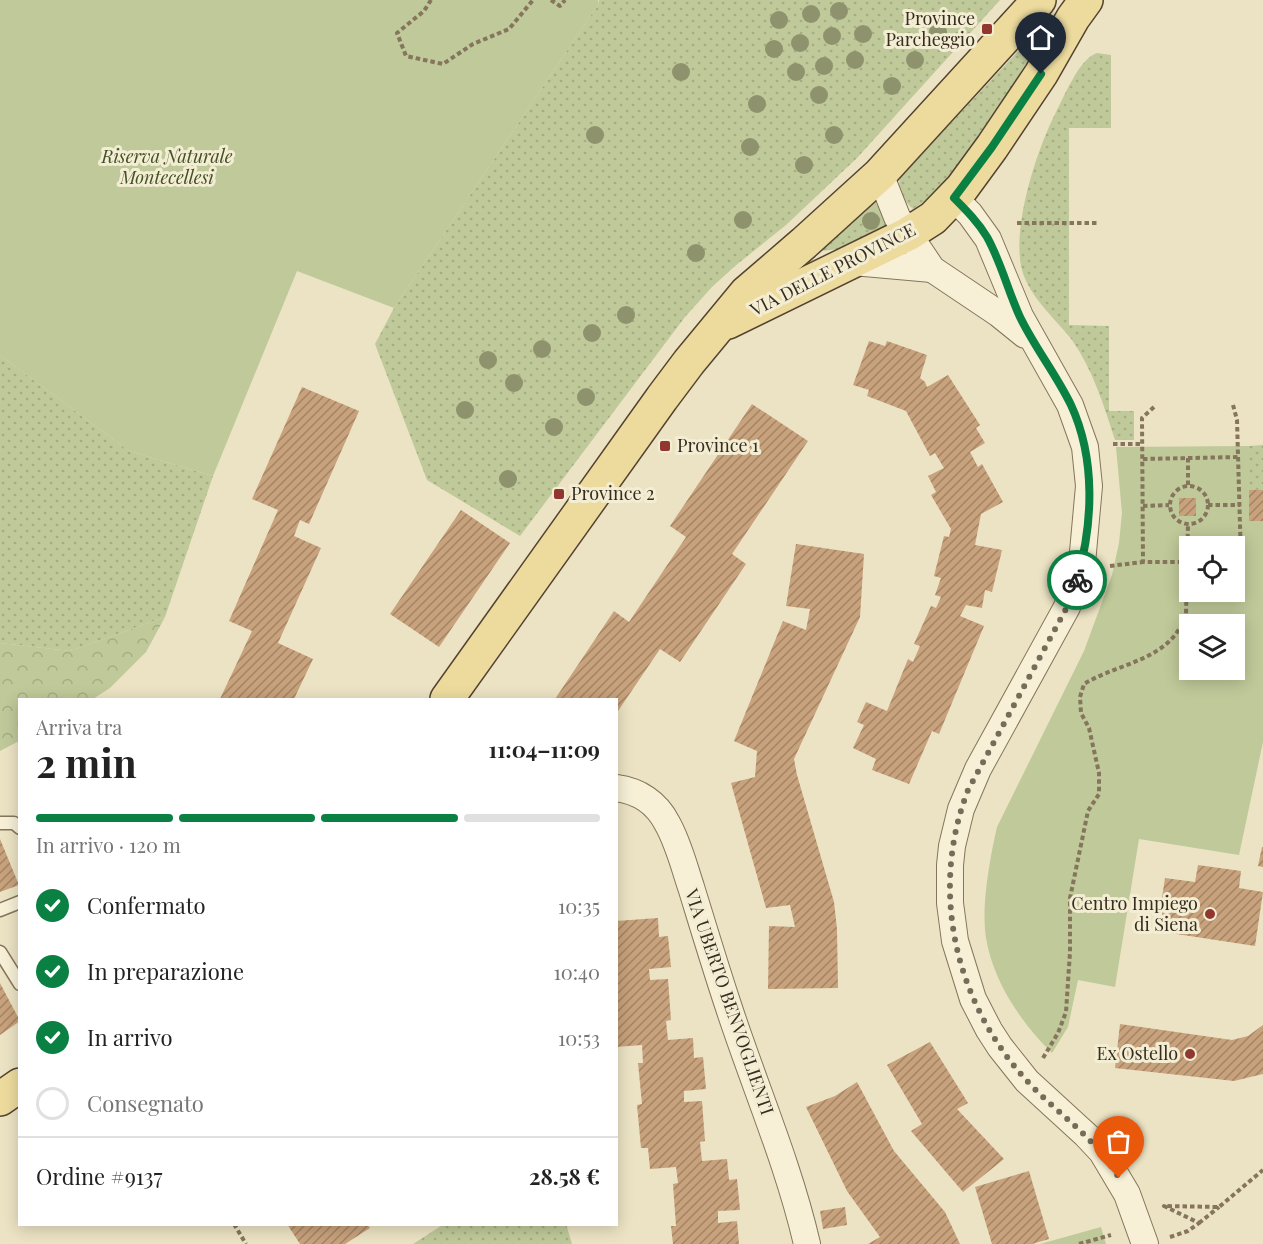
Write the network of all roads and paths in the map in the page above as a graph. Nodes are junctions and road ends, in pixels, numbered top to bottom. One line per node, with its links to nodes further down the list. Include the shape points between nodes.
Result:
1 (431, 0): 2 (path, via 424,11 397,33 406,56 443,64 473,44 509,29)
2 (533, 0)
3 (551, 0): 4 (path, via 560,6)
4 (565, 0)
5 (1039, 0): 7 (main road, VIA DELLE PROVINCE)
6 (1086, 0): 8 (main road, VIA DELLE PROVINCE, via 1024,100)
7 (880, 174): 11 (street); 14 (main road, VIA DELLE PROVINCE, via 756,282)
8 (954, 198): 11 (main road, VIA DELLE PROVINCE); 15 (street, via 988,239)
9 (1017, 223): 10 (path)
10 (1097, 223)
11 (908, 234): 12 (main road, VIA DELLE PROVINCE); 13 (street)
12 (853, 262): 13 (street); 14 (main road, VIA DELLE PROVINCE)
13 (932, 269): 15 (street)
14 (718, 327): 35 (main road, VIA DELLE PROVINCE, via 662,398)
15 (1034, 343): 51 (street, via 1070,405 1085,447 1089,486 1085,545 1067,607 978,769 961,809 950,865 952,922 966,981 1000,1047 1027,1081 1102,1152)
16 (1233, 405): 20 (path)
17 (1154, 407): 19 (path, via 1142,418)
18 (1112, 444): 19 (path)
19 (1142, 444): 22 (path)
20 (1239, 457): 21 (path); 26 (path)
21 (1188, 458): 22 (path); 23 (path)
22 (1143, 459): 27 (path)
23 (1188, 485): 24 (path, via 1172,494); 25 (path, via 1202,491)
24 (1169, 505): 27 (path); 28 (path, via 1177,521)
25 (1208, 505): 26 (path); 28 (path, via 1200,521)
26 (1240, 505): 30 (path)
27 (1143, 506): 31 (path)
28 (1188, 524): 29 (path)
29 (1188, 536)
30 (1241, 536)
31 (1143, 562): 32 (path); 33 (path)
32 (1179, 562)
33 (1110, 566)
34 (1187, 602): 43 (path, via 1181,628 1171,642 1084,684 1081,713 1089,728 1099,772 1099,794 1089,811 1070,898 1066,1012)
35 (448, 698)
36 (618, 789): 53 (street, VIA UBERTO BENVOGLIENTI, via 639,795 656,807 675,840 791,1185)
37 (0, 823): 38 (lane)
38 (18, 826)
39 (18, 903): 40 (lane)
40 (0, 910)
41 (0, 952): 42 (lane)
42 (18, 981)
43 (1047, 1051)
44 (18, 1086): 45 (main road)
45 (0, 1099)
46 (1263, 1170): 47 (path)
47 (1219, 1207): 48 (path); 48 (path, via 1164,1206)
48 (1199, 1223): 51 (path)
49 (235, 1226): 52 (path)
50 (1111, 1235): 54 (path)
51 (1156, 1241)
52 (246, 1244)
53 (807, 1244)
54 (1079, 1244)

